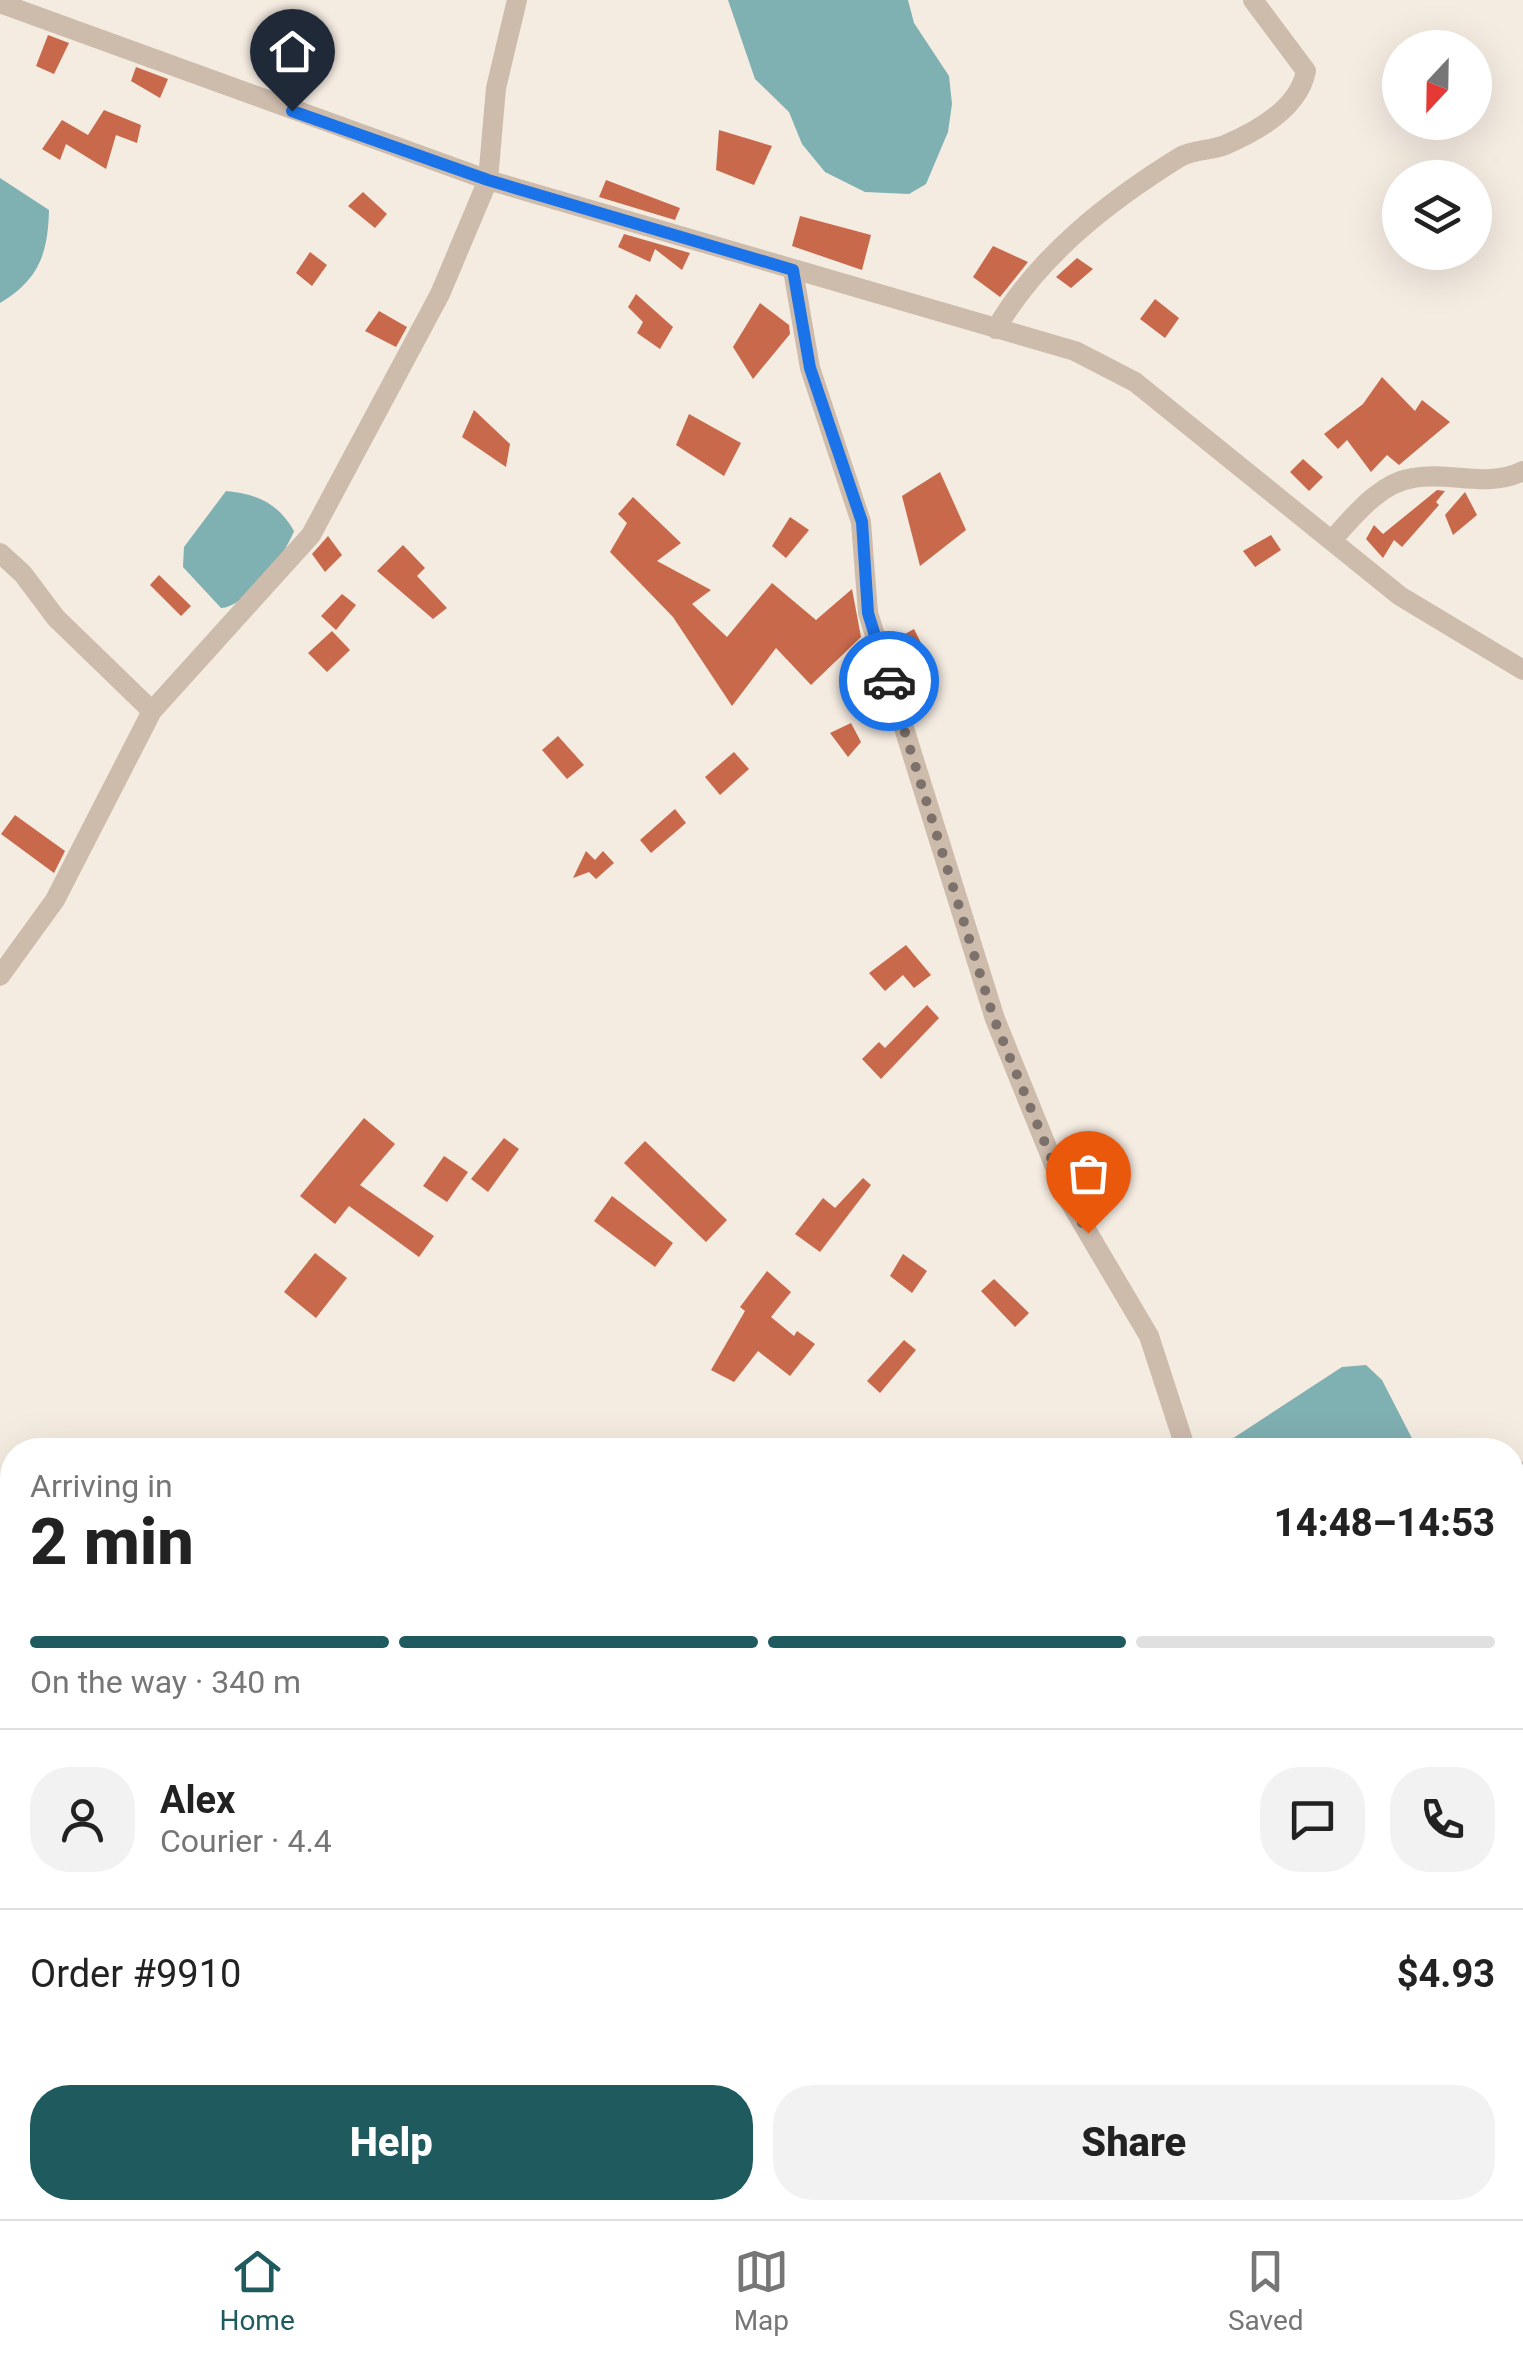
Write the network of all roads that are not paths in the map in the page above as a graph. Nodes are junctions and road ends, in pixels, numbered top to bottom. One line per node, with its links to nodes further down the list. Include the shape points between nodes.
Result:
1 (518, 0): 4 (street, via 496,88)
2 (1253, 0): 6 (street, via 1306,71 1303,91 1279,114 1223,146 1184,154 1058,248 1019,288)
3 (0, 2): 4 (street)
4 (488, 180): 5 (street); 11 (street, via 440,294 311,535)
5 (793, 270): 6 (street); 13 (street, via 810,368 862,522 868,613 994,1019 1068,1199 1149,1336)
6 (996, 329): 8 (street, via 1075,351 1135,382)
7 (1523, 471): 8 (street, via 1490,482 1401,482 1367,503)
8 (1332, 540): 10 (street, via 1400,596)
9 (0, 553): 11 (street)
10 (1523, 670)
11 (152, 711): 12 (street, via 56,900)
12 (0, 976)
13 (1182, 1438)

